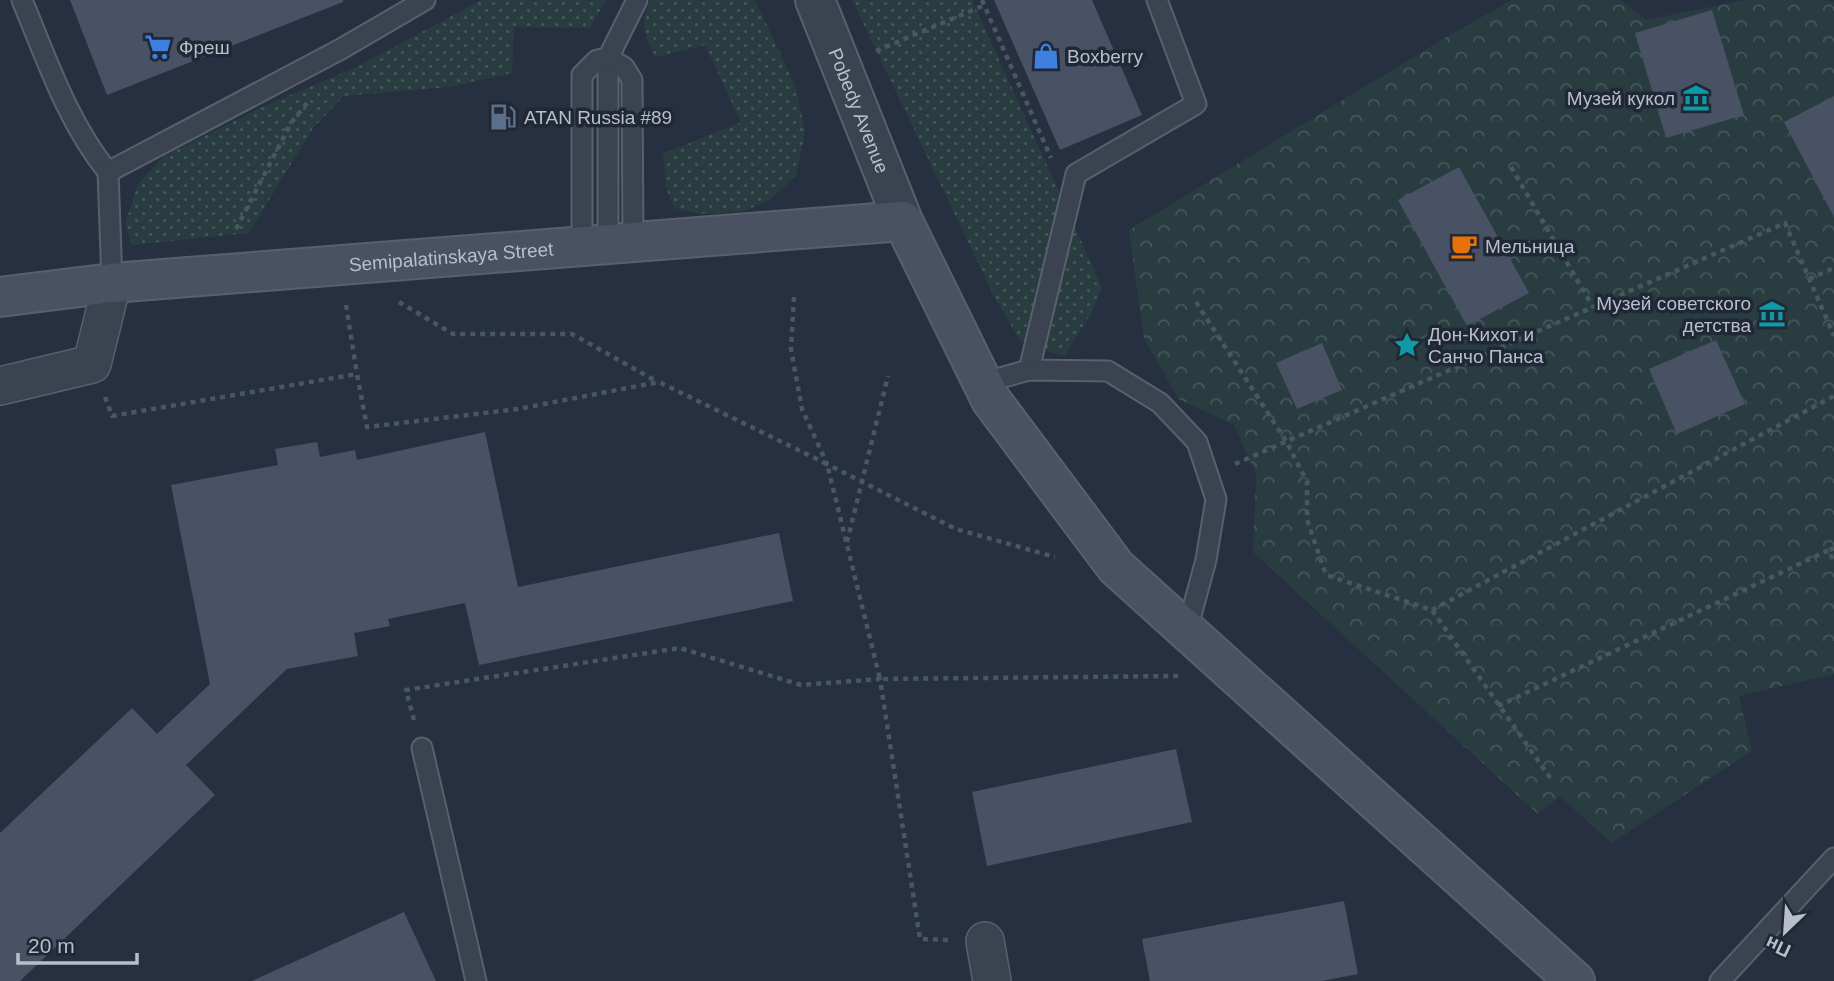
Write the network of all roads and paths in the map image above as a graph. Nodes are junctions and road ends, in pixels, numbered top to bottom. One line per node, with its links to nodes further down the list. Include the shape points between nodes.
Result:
1 (22, 0): 11 (lane, via 89,149)
2 (425, 0): 11 (lane)
3 (637, 0): 8 (lane)
4 (815, 0): 13 (street, Pobedy Avenue)
5 (1157, 0): 12 (lane, via 1196,104)
6 (984, 2): 7 (path); 12 (path, via 1054,166)
7 (874, 52)
8 (608, 58): 15 (lane, via 624,67 632,80); 15 (lane, via 597,60 582,75)
9 (316, 92): 14 (path, via 291,123)
10 (1511, 167): 24 (path)
11 (108, 173): 18 (lane)
12 (1076, 174): 27 (lane)
13 (903, 221): 15 (main road, Semipalatinskaya Street); 31 (main road)
14 (236, 229)
15 (607, 244): 18 (main road, Semipalatinskaya Street)
16 (1834, 268): 17 (path)
17 (1809, 279): 24 (path, via 1785,223); 25 (path)
18 (112, 283): 20 (main road, Semipalatinskaya Street); 26 (street)
19 (794, 297): 35 (path, via 791,349 802,409)
20 (0, 298)
21 (398, 302): 30 (path, via 453,334 572,334)
22 (1196, 302): 34 (path)
23 (346, 305): 28 (path)
24 (1593, 307): 34 (path)
25 (1834, 336)
26 (92, 364): 28 (path, via 112,416); 32 (street)
27 (1029, 370): 31 (lane); 36 (lane, via 1108,371 1160,403 1197,442)
28 (357, 374): 30 (path, via 367,427 518,409)
29 (888, 376): 37 (path)
30 (659, 382): 35 (path)
31 (982, 383): 43 (main road, via 1116,567)
32 (0, 386)
33 (1834, 396): 42 (path)
34 (1286, 441): 36 (path); 42 (path, via 1307,482 1307,520 1326,575)
35 (827, 464): 37 (path); 38 (path)
36 (1208, 475): 43 (lane, via 1216,499)
37 (863, 482): 38 (path); 40 (path, via 956,528)
38 (846, 543): 45 (path)
39 (1832, 549): 41 (path); 46 (path)
40 (1055, 557)
41 (1834, 562)
42 (1432, 610): 46 (path)
43 (1187, 631): 53 (main road)
44 (1182, 676): 45 (path)
45 (880, 679): 47 (path, via 801,685 680,648 406,691); 50 (path, via 920,939)
46 (1498, 706): 48 (path)
47 (422, 748): 51 (lane)
48 (1551, 779)
49 (1834, 858): 54 (lane)
50 (985, 941): 52 (street)
51 (476, 981)
52 (992, 981)
53 (1575, 981)
54 (1720, 981)

